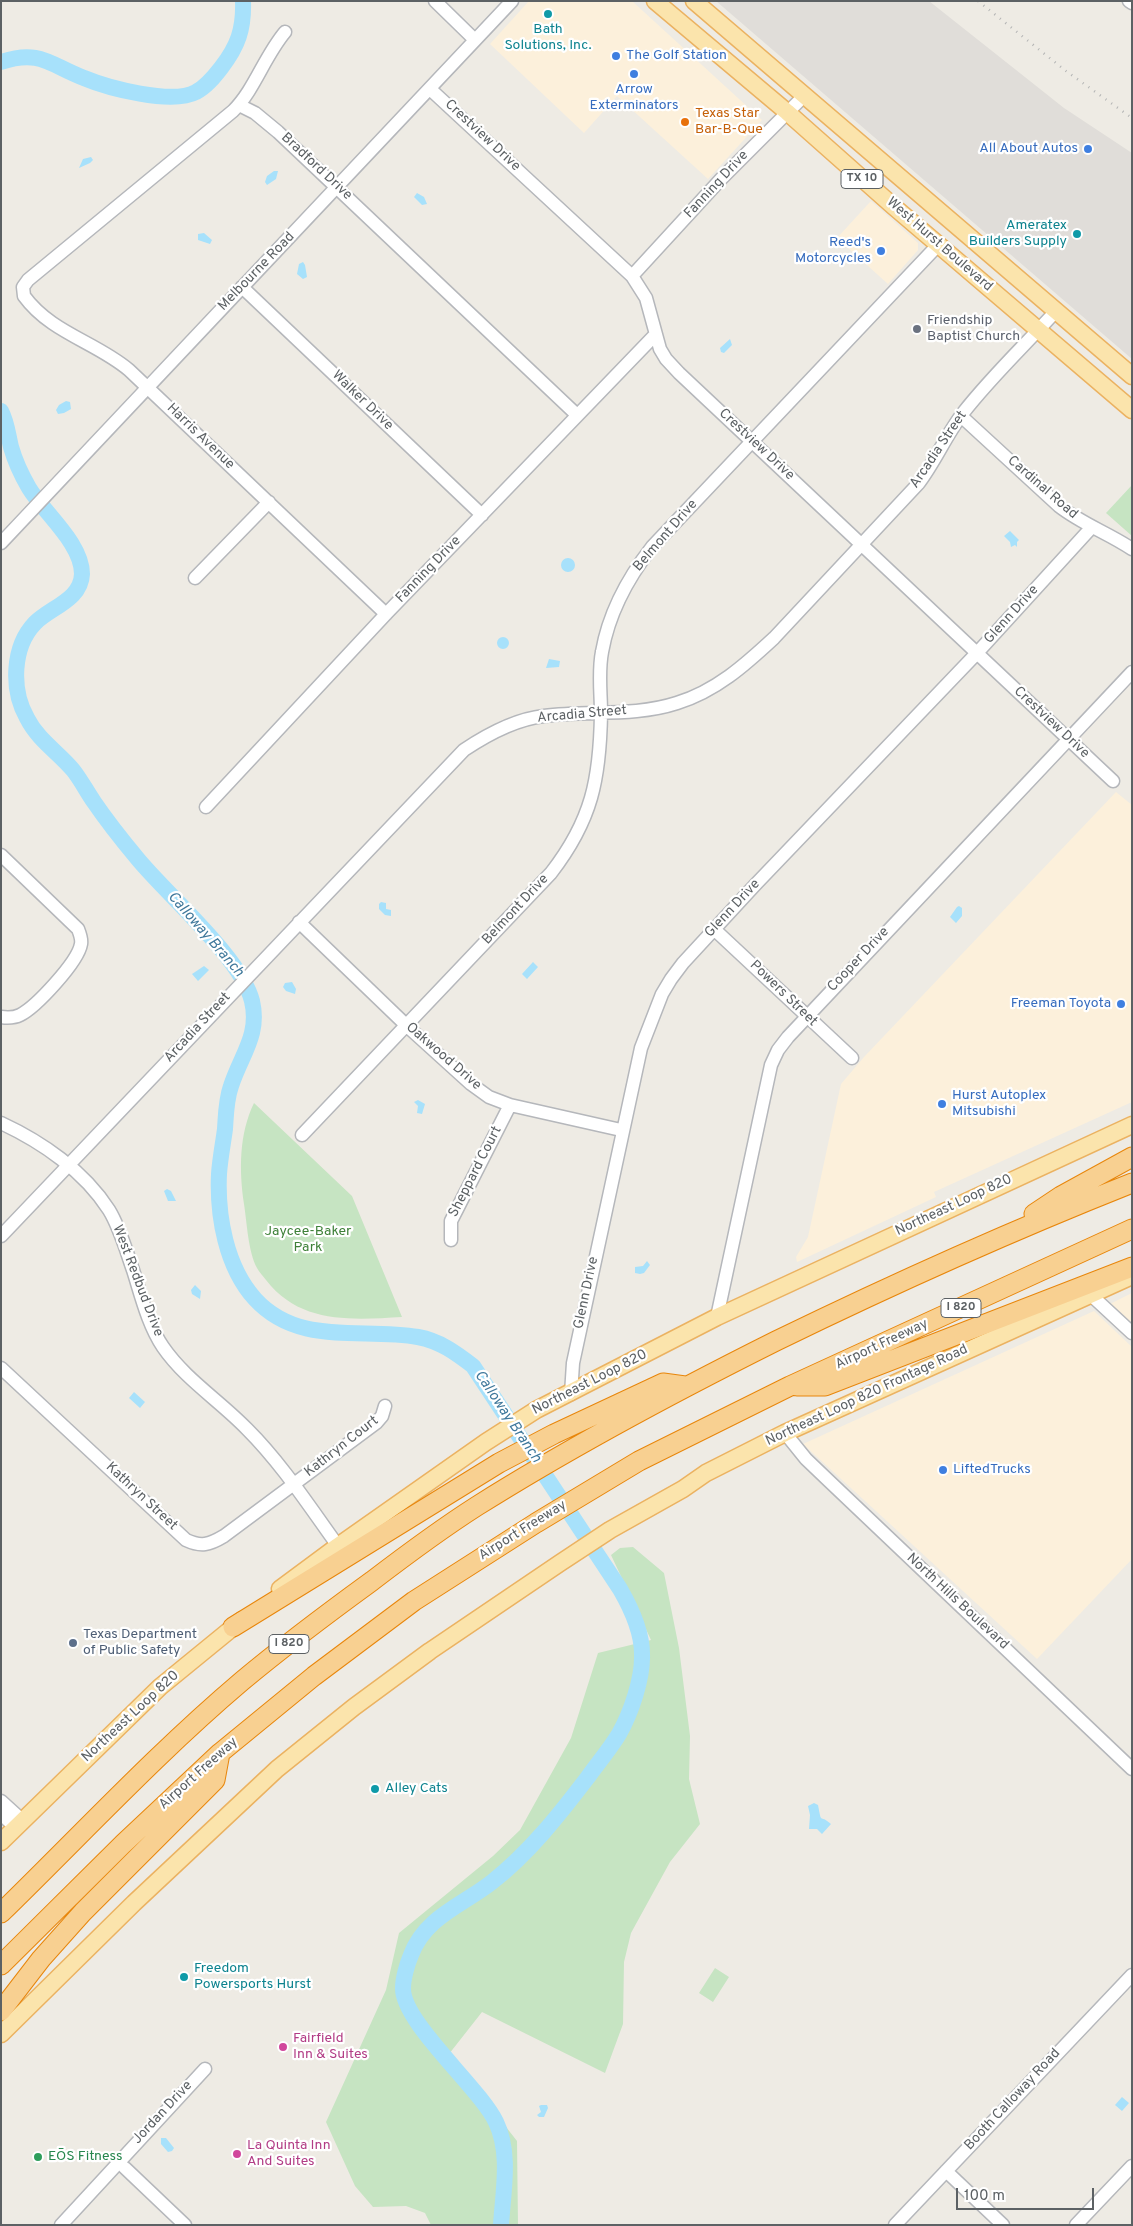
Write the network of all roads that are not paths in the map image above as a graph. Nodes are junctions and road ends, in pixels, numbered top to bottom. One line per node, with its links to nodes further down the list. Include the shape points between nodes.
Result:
1 (435, 1): 6 (street)
2 (512, 1): 6 (street, Melbourne Road)
3 (655, 1): 10 (main road, West Hurst Boulevard / TX 10)
4 (694, 1): 8 (main road, West Hurst Boulevard / TX 10)
5 (285, 32): 9 (street)
6 (475, 40): 7 (street, Melbourne Road)
7 (430, 89): 11 (street, Melbourne Road); 13 (street, Crestview Drive)
8 (804, 96): 10 (street, Fanning Drive); 15 (main road, West Hurst Boulevard / TX 10)
9 (239, 105): 11 (street, Bradford Drive, via 271,126); 19 (street, Harris Avenue, via 28,280 23,288 29,303 56,328 112,356)
10 (787, 112): 12 (main road, West Hurst Boulevard / TX 10); 13 (street, Fanning Drive)
11 (337, 188): 14 (street, Melbourne Road); 21 (street, Bradford Drive)
12 (939, 244): 16 (main road, West Hurst Boulevard / TX 10); 23 (street, Belmont Drive)
13 (632, 276): 17 (street, Crestview Drive, via 646,298)
14 (242, 287): 19 (street, Melbourne Road); 25 (street, Walker Drive)
15 (1056, 311): 16 (street, Arcadia Street); 18 (main road, West Hurst Boulevard / TX 10)
16 (1038, 331): 20 (main road, West Hurst Boulevard / TX 10); 22 (street, Arcadia Street)
17 (655, 335): 21 (street, Fanning Drive); 23 (street, Crestview Drive, via 672,366)
18 (1132, 376)
19 (147, 386): 24 (street, Harris Avenue); 27 (street, Melbourne Road)
20 (1132, 410)
21 (577, 415): 25 (street, Fanning Drive)
22 (961, 416): 26 (street, Cardinal Road, via 1058,506); 28 (street, Arcadia Street, via 932,466)
23 (752, 442): 28 (street, Crestview Drive); 34 (street, Belmont Drive, via 652,547 622,590 601,654)
24 (269, 502): 30 (street); 31 (street, Harris Avenue)
25 (482, 515): 31 (street, Fanning Drive)
26 (1091, 528): 29 (street, Cardinal Road); 32 (street, Glenn Drive)
27 (1, 543)
28 (861, 545): 32 (street, Crestview Drive); 34 (street, Arcadia Street, via 774,638 728,678 677,703 657,708)
29 (1132, 549)
30 (195, 578)
31 (386, 614): 37 (street, Fanning Drive)
32 (977, 653): 35 (street, Crestview Drive); 40 (street, Glenn Drive)
33 (1132, 672): 35 (street, Cooper Drive)
34 (601, 712): 39 (street, Arcadia Street, via 543,716 498,731 464,750); 43 (street, Belmont Drive, via 597,781 584,821 567,853)
35 (1068, 739): 36 (street, Crestview Drive); 42 (street, Cooper Drive)
36 (1113, 781)
37 (206, 807)
38 (1, 855): 41 (street, via 78,929 81,944 72,964 34,1005 19,1016)
39 (299, 922): 43 (street, Oakwood Drive); 51 (street, Arcadia Street)
40 (715, 930): 42 (street, Powers Street); 48 (street, Glenn Drive, via 683,963 662,994 641,1048)
41 (1, 1017)
42 (806, 1017): 44 (street, Powers Street); 60 (street, Cooper Drive, via 778,1050 771,1065)
43 (407, 1026): 45 (street, Oakwood Drive, via 471,1084 489,1097); 49 (street, Belmont Drive)
44 (852, 1058)
45 (510, 1105): 48 (street, Oakwood Drive); 56 (street, Sheppard Court, via 451,1221)
46 (1, 1123): 51 (street, West Redbud Drive, via 23,1133)
47 (1132, 1126): 60 (main road, Northeast Loop 820)
48 (622, 1130): 65 (street, Glenn Drive, via 573,1363)
49 (302, 1135)
50 (1132, 1157): 54 (highway, via 1061,1196)
51 (69, 1165): 55 (street, Arcadia Street); 68 (street, West Redbud Drive, via 93,1188 110,1211 162,1346 178,1365 248,1429)
52 (1132, 1183): 54 (highway, I 820)
53 (1132, 1230): 64 (highway, Airport Freeway / I 820)
54 (1007, 1234): 63 (highway, I 820, via 888,1286)
55 (1, 1236)
56 (451, 1240)
57 (1132, 1267): 64 (highway, via 825,1386)
58 (1132, 1276): 59 (main road, Northeast Loop 820 Frontage Road)
59 (1091, 1295): 61 (street); 67 (main road, Northeast Loop 820 Frontage Road)
60 (717, 1317): 65 (main road, Northeast Loop 820)
61 (1132, 1333)
62 (1, 1368): 68 (street, Kathryn Street, via 186,1540 198,1546 224,1536)
63 (685, 1386): 70 (highway, via 663,1383 554,1434 499,1464); 77 (highway, I 820, via 514,1483 434,1534 318,1621 242,1682 133,1780)
64 (790, 1386): 71 (highway, Airport Freeway / I 820, via 639,1461 536,1522 414,1601 314,1676)
65 (571, 1394): 69 (main road, Northeast Loop 820, via 536,1410 486,1442)
66 (385, 1406): 68 (street, Kathryn Court, via 376,1423)
67 (785, 1432): 72 (street, North Hills Boulevard, via 823,1476); 83 (main road, Northeast Loop 820 Frontage Road, via 706,1473 610,1530 430,1650 354,1707 277,1769)
68 (294, 1485): 69 (street, West Redbud Drive)
69 (338, 1546): 70 (main road, Northeast Loop 820)
70 (233, 1627): 75 (main road, Northeast Loop 820, via 160,1687)
71 (220, 1753): 80 (highway, Airport Freeway / I 820); 82 (highway, via 215,1780 83,1912)
72 (1132, 1769)
73 (1, 1800): 75 (street)
74 (1, 1814): 75 (street)
75 (19, 1825): 76 (main road, Northeast Loop 820)
76 (1, 1842)
77 (40, 1874): 78 (highway, I 820); 79 (highway)
78 (1, 1913)
79 (1, 1924)
80 (1, 1965)
81 (1132, 1975): 87 (street, Booth Calloway Road)
82 (1, 2011)
83 (1, 2034)
84 (205, 2068): 88 (street, Jordan Drive)
85 (1132, 2166): 92 (street)
86 (125, 2168): 89 (street)
87 (946, 2171): 90 (street, Booth Calloway Road); 91 (street)
88 (61, 2225)
89 (185, 2225)
90 (895, 2225)
91 (1003, 2225)
92 (1076, 2225)

